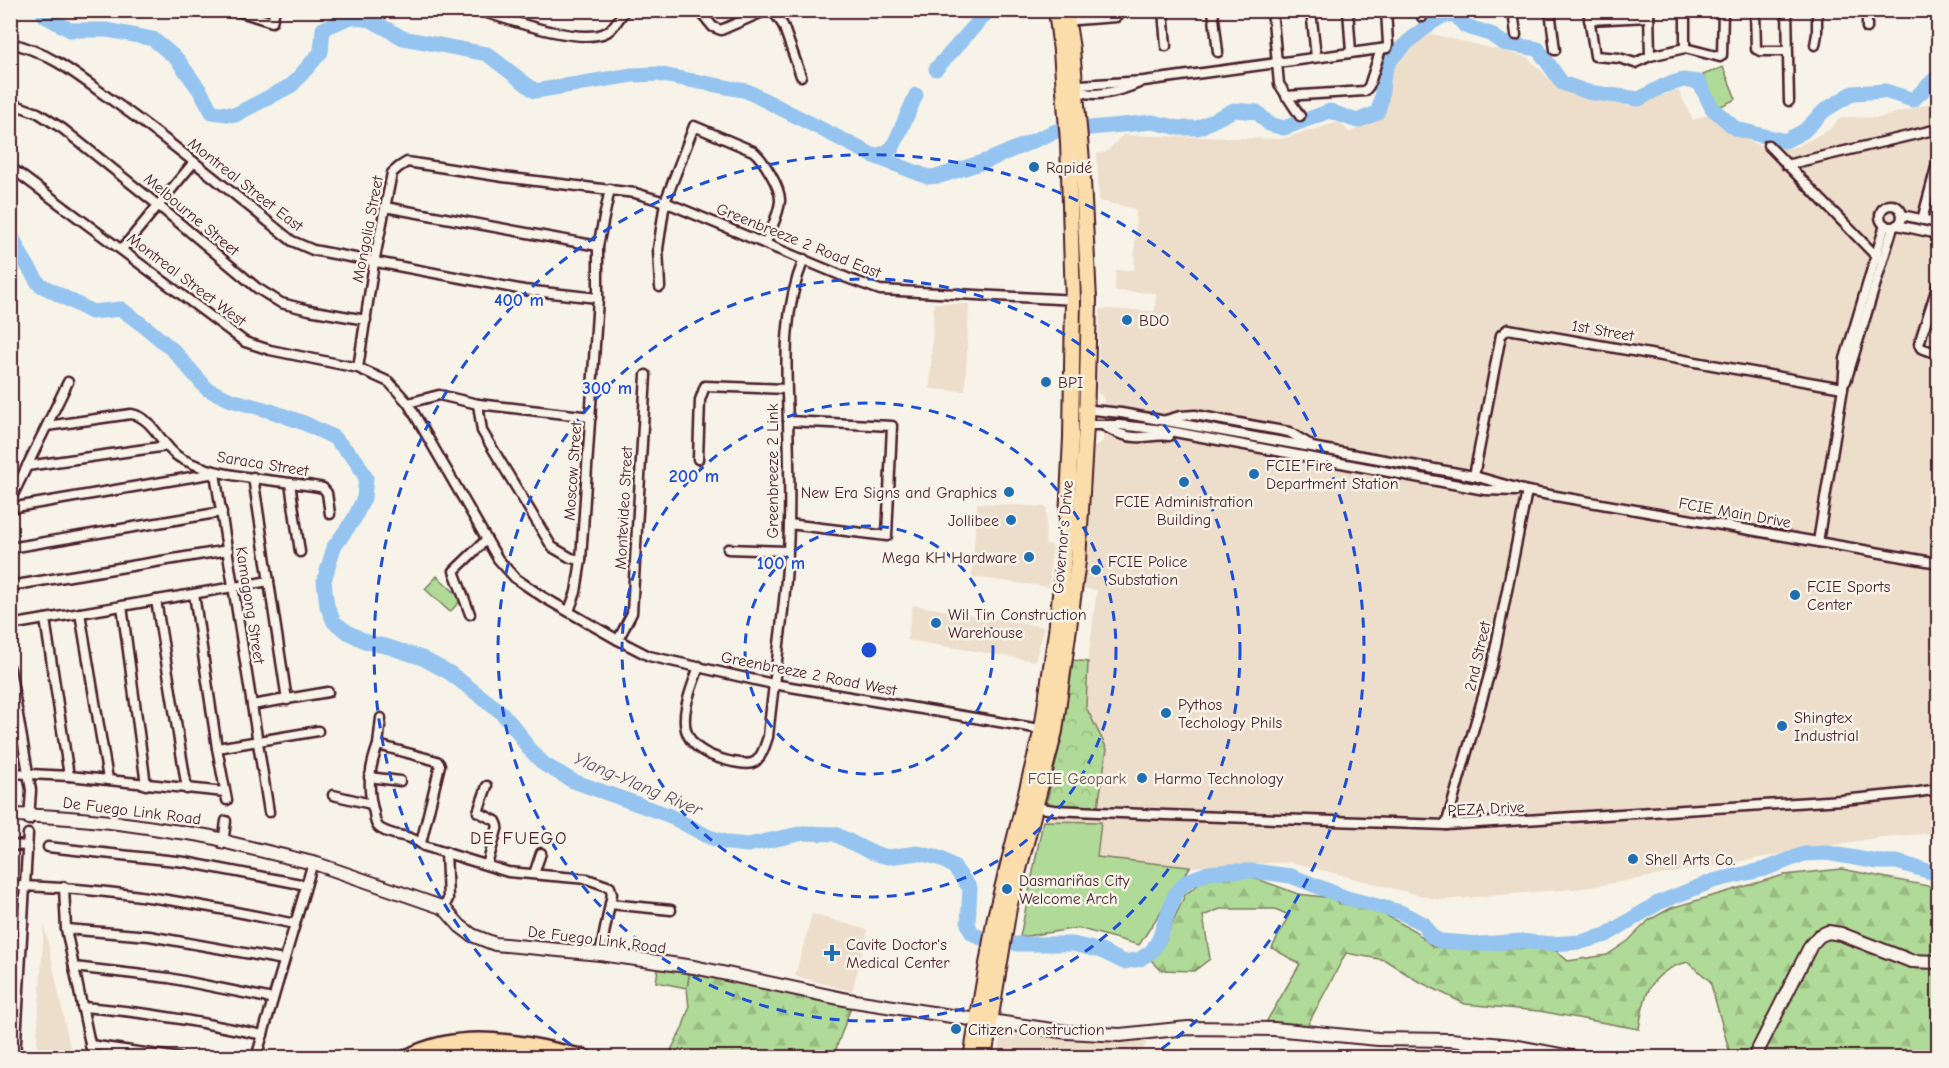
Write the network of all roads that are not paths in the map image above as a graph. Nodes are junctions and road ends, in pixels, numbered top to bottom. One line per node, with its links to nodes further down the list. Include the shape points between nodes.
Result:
1 (234, 10): 2 (street, via 272,22)
2 (275, 10)
3 (478, 10): 4 (street, via 561,34 582,36 610,31)
4 (625, 10)
5 (699, 10): 6 (street, via 713,27 721,30)
6 (767, 10)
7 (772, 10): 40 (street, via 783,25)
8 (1116, 10): 25 (street, via 1116,17)
9 (1163, 10): 30 (street)
10 (1213, 10): 35 (street)
11 (1272, 10): 39 (street)
12 (1311, 10): 38 (street)
13 (1348, 10): 36 (street)
14 (1386, 10): 31 (street, via 1388,44)
15 (1513, 10): 27 (street)
16 (1550, 10): 33 (street)
17 (1685, 10): 32 (street)
18 (1722, 10): 32 (street, via 1722,55)
19 (1755, 10): 34 (street, via 1756,49)
20 (1787, 10): 34 (street)
21 (1817, 10): 29 (street)
22 (1866, 10): 26 (street)
23 (1649, 14): 24 (street); 37 (street)
24 (1589, 15): 37 (street, via 1596,57 1635,63)
25 (1062, 16): 41 (main road, Governor's Drive)
26 (1867, 28)
27 (1516, 35)
28 (10, 43): 50 (street, Montreal Street East, via 50,57)
29 (1815, 45)
30 (1166, 46)
31 (1384, 48): 36 (street); 42 (street, via 1365,91)
32 (1685, 48): 37 (street)
33 (1555, 50)
34 (1787, 51): 43 (street)
35 (1218, 52)
36 (1350, 52): 38 (street)
37 (1650, 56)
38 (1316, 57): 39 (street)
39 (1276, 63): 41 (street, via 1144,81 1117,93); 42 (street, via 1279,84)
40 (801, 76)
41 (1070, 90): 47 (main road, Governor's Drive)
42 (1286, 96): 45 (street)
43 (1789, 101)
44 (10, 102): 55 (street, Melbourne Street, via 63,129)
45 (1300, 116)
46 (1938, 129): 51 (street)
47 (1074, 142): 71 (main road, Governor's Drive); 72 (main road, Governor's Drive)
48 (1768, 145): 51 (street)
49 (1938, 160): 58 (street)
50 (194, 162): 55 (street); 67 (street, Montreal Street East, via 292,241 313,250)
51 (1786, 165): 65 (street)
52 (10, 167): 64 (street, Montreal Street West)
53 (610, 189): 54 (street, Greenbreeze 2 Road East); 56 (street, Mongolia Street, via 407,162 392,173); 63 (street, Moscow Street)
54 (665, 202): 62 (street, Greenbreeze 2 Road East); 62 (street, via 694,126 760,157 778,189 780,201); 69 (street, via 658,249)
55 (159, 206): 64 (street); 73 (street, Melbourne Street, via 257,288 281,303)
56 (385, 207): 63 (street); 67 (street, Mongolia Street)
57 (1902, 215): 58 (street); 60 (street); 60 (street, via 1897,207 1884,208 1881,219)
58 (1922, 220): 59 (street)
59 (1938, 222)
60 (1892, 226): 61 (street); 65 (street)
61 (1938, 234)
62 (766, 243): 66 (street, Greenbreeze 2 Road East)
63 (598, 246): 70 (street, Moscow Street)
64 (122, 249): 75 (street, Montreal Street West, via 245,342)
65 (1880, 258): 78 (street, via 1854,362)
66 (804, 260): 71 (street, Greenbreeze 2 Road East, via 880,290); 79 (street, Greenbreeze 2 Link, via 795,280 787,323)
67 (374, 263): 70 (street, Montreal Street East, via 524,290); 73 (street, Mongolia Street)
68 (1938, 284): 74 (street, via 1919,344)
69 (660, 287)
70 (598, 298): 84 (street, Moscow Street)
71 (1073, 300): 72 (street, Greenbreeze 2 Road East); 82 (main road, Governor's Drive)
72 (1089, 300): 83 (main road, Governor's Drive)
73 (366, 320): 75 (street, Mongolia Street)
74 (1938, 354)
75 (358, 368): 80 (street, Montreal Street West, via 389,382)
76 (646, 375): 121 (street, Montevideo Street, via 632,613)
77 (68, 381): 86 (street)
78 (1843, 388): 92 (street, 1st Street, via 1508,329 1501,334); 102 (street)
79 (786, 389): 85 (street, Greenbreeze 2 Link); 89 (street, via 705,386 700,400)
80 (408, 403): 81 (street, via 439,395); 101 (street, Montreal Street West)
81 (478, 404): 84 (street); 108 (street, via 482,431 552,548)
82 (1072, 408): 83 (street, FCIE Main Drive); 87 (main road, Governor's Drive)
83 (1087, 409): 87 (main road, Governor's Drive); 92 (street, FCIE Main Drive, via 1165,421 1195,415 1288,432 1315,448)
84 (591, 417): 108 (street, Moscow Street)
85 (788, 421): 100 (street, Greenbreeze 2 Link); 100 (street, via 892,426 888,536)
86 (47, 426): 88 (street, Saraca Street, via 138,415); 90 (street)
87 (1079, 429): 95 (street, FCIE Main Drive, via 1104,425 1118,434 1136,438 1162,435 1191,441 1200,437 1485,490); 129 (main road, Governor's Drive)
88 (166, 446): 90 (street); 91 (street, Saraca Street, via 180,458)
89 (698, 459)
90 (27, 466): 96 (street)
91 (215, 473): 93 (street, Saraca Street); 97 (street); 98 (street, Kamagong Street)
92 (1474, 476): 95 (street, FCIE Main Drive)
93 (253, 477): 94 (street, Saraca Street); 110 (street)
94 (290, 483): 99 (street, Saraca Street, via 323,488); 107 (street)
95 (1527, 491): 102 (street, FCIE Main Drive); 154 (street, 2nd Street, via 1494,660)
96 (10, 501)
97 (10, 508)
98 (222, 512): 103 (street); 105 (street, Kamagong Street)
99 (330, 514)
100 (789, 524): 106 (street, Greenbreeze 2 Link)
101 (486, 540): 116 (street, Montreal Street West, via 515,578); 118 (street, via 454,571)
102 (1818, 542): 109 (street, FCIE Main Drive)
103 (10, 548)
104 (728, 549): 106 (street)
105 (228, 550): 111 (street); 112 (street, Kamagong Street)
106 (787, 551): 124 (street, Greenbreeze 2 Link)
107 (300, 552)
108 (581, 560): 116 (street, Moscow Street)
109 (1938, 563)
110 (269, 581): 112 (street); 126 (street)
111 (10, 586)
112 (233, 587): 113 (street); 127 (street, Kamagong Street)
113 (194, 594): 114 (street); 135 (street)
114 (156, 600): 115 (street); 144 (street)
115 (122, 606): 117 (street); 142 (street)
116 (569, 611): 121 (street, Greenbreeze 2 Road West)
117 (80, 613): 119 (street); 140 (street)
118 (470, 614)
119 (45, 619): 120 (street); 138 (street)
120 (10, 625)
121 (618, 640): 122 (street, Greenbreeze 2 Road West, via 649,656)
122 (699, 666): 124 (street, Greenbreeze 2 Road West); 124 (street, via 688,700 687,730 694,743 717,758 747,765 763,753)
123 (10, 669): 132 (street)
124 (773, 684): 129 (street, Greenbreeze 2 Road West)
125 (328, 692): 126 (street)
126 (287, 699): 127 (street)
127 (252, 705): 133 (street, Kamagong Street)
128 (381, 718): 134 (street)
129 (1049, 730): 148 (main road, Governor's Drive); 172 (main road, Governor's Drive)
130 (318, 731): 133 (street)
131 (10, 735): 132 (street)
132 (21, 735): 137 (street)
133 (257, 741): 135 (street); 149 (street, Kamagong Street)
134 (378, 745): 139 (street); 156 (street, via 440,765)
135 (217, 748): 144 (street, via 226,796)
136 (10, 773): 137 (street)
137 (27, 773): 138 (street); 153 (street, via 31,790)
138 (69, 776): 140 (street)
139 (369, 777): 141 (street); 147 (street)
140 (108, 779): 142 (street)
141 (400, 781)
142 (146, 785): 144 (street)
143 (487, 786): 162 (street, via 478,812 498,825)
144 (187, 789)
145 (1938, 789): 154 (street, PEZA Drive, via 1822,801)
146 (333, 795): 147 (street)
147 (371, 804): 156 (street, via 377,826 383,831)
148 (1034, 807): 154 (street, PEZA Drive); 172 (main road, Governor's Drive)
149 (269, 812)
150 (10, 815): 153 (street)
151 (226, 820): 155 (street)
152 (10, 821): 153 (street)
153 (29, 823): 155 (street, De Fuego Link Road); 158 (street)
154 (1446, 825)
155 (225, 842): 170 (street, De Fuego Link Road, via 317,864)
156 (421, 843): 160 (street)
157 (10, 845): 158 (street)
158 (27, 846): 167 (street)
159 (48, 847): 165 (street, via 185,862)
160 (446, 852): 162 (street); 170 (street, via 448,899)
161 (541, 853): 164 (street)
162 (487, 865): 164 (street)
163 (311, 869): 165 (street)
164 (534, 874): 169 (street, via 587,879 610,886)
165 (306, 885): 173 (street)
166 (10, 886): 167 (street)
167 (25, 886): 168 (street); 175 (street)
168 (64, 887): 173 (street, via 179,901); 176 (street)
169 (610, 904): 171 (street); 177 (street)
170 (444, 908): 177 (street, De Fuego Link Road, via 472,935 495,944)
171 (671, 910)
172 (1001, 918): 185 (main road, Governor's Drive)
173 (295, 924): 178 (street)
174 (10, 925): 175 (street)
175 (23, 925): 180 (street)
176 (66, 929): 178 (street, via 149,936); 182 (street)
177 (600, 954): 185 (street, De Fuego Link Road, via 694,967 866,1003)
178 (284, 960): 183 (street)
179 (10, 962): 180 (street)
180 (21, 962): 189 (street)
181 (1938, 962): 201 (street, via 1911,961 1841,934 1828,932 1819,936)
182 (74, 967): 183 (street, via 169,978); 184 (street)
183 (273, 999): 186 (street)
184 (82, 1007): 186 (street, via 120,1009); 187 (street)
185 (983, 1020): 198 (main road, Governor's Drive); 199 (main road, Governor's Drive); 200 (street, De Fuego Link Road, via 1120,1035 1188,1028 1274,1029 1378,1039 1450,1040)
186 (263, 1035): 192 (street)
187 (90, 1045): 190 (street); 191 (street)
188 (443, 1051): 193 (highway); 194 (highway); 196 (highway, via 475,1051); 197 (highway, via 461,1041 487,1040)
189 (15, 1058)
190 (93, 1058)
191 (179, 1058)
192 (256, 1058)
193 (407, 1058)
194 (421, 1058)
195 (496, 1058): 196 (highway)
196 (514, 1058)
197 (584, 1058)
198 (971, 1058)
199 (984, 1058)
200 (1578, 1058)
201 (1754, 1058)

